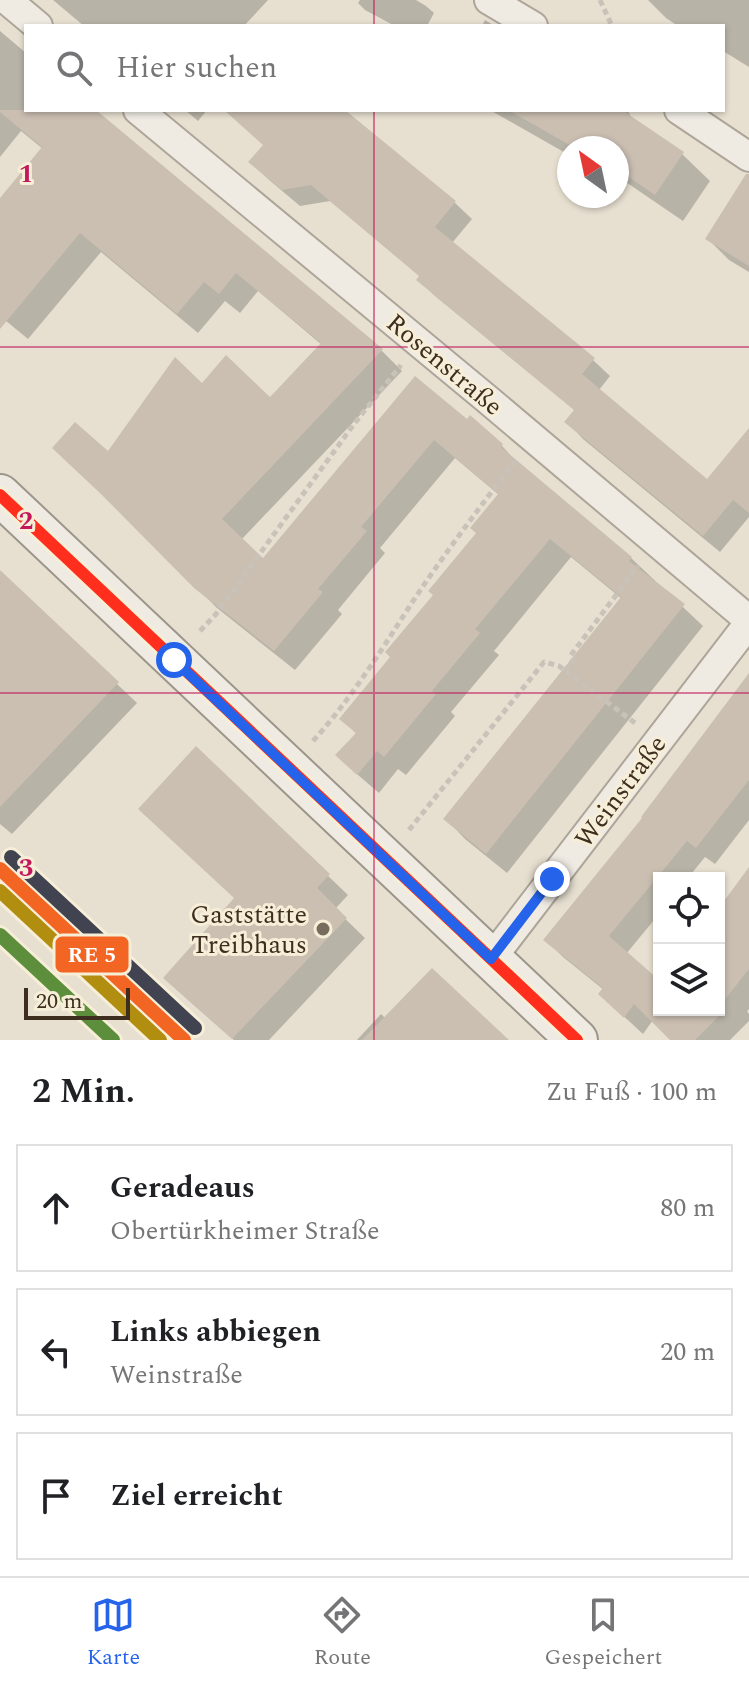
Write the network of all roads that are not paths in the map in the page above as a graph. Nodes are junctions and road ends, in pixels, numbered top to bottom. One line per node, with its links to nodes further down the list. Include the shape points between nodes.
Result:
1 (7, 0): 3 (street)
2 (489, 0): 4 (street)
3 (36, 24)
4 (530, 24)
5 (140, 112): 9 (street, Rosenstraße)
6 (682, 112): 7 (street)
7 (749, 157)
8 (0, 495): 10 (main road)
9 (749, 621): 10 (street, Weinstraße)
10 (491, 959): 11 (main road)
11 (577, 1040)

